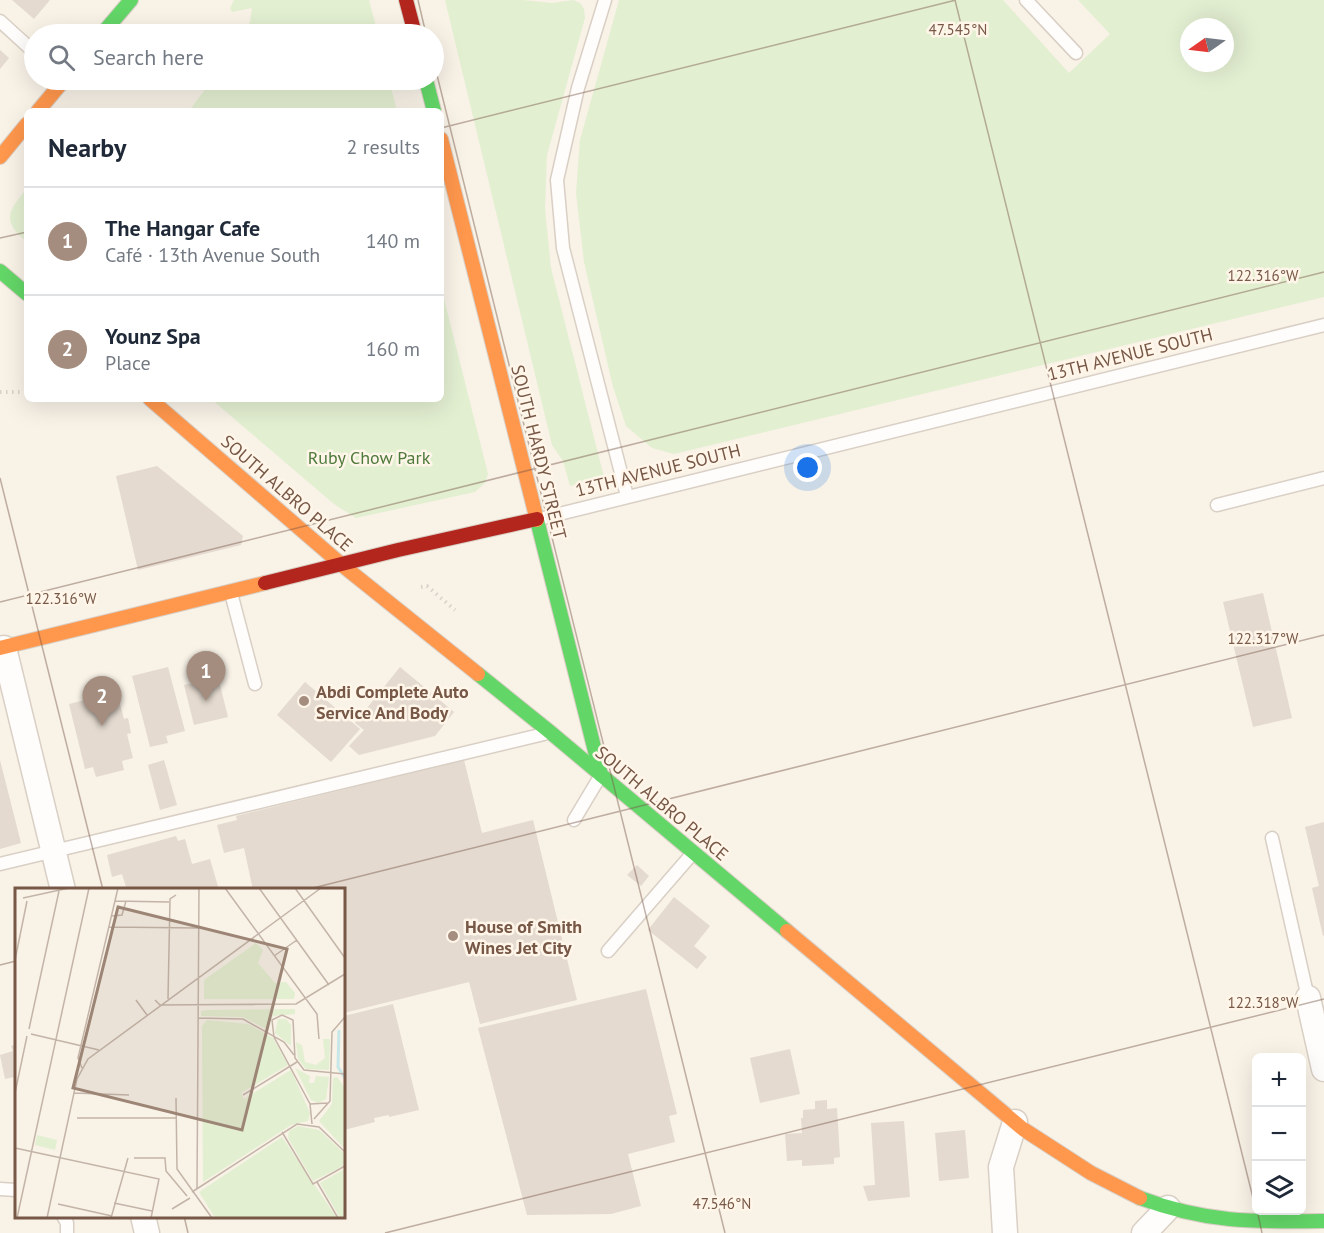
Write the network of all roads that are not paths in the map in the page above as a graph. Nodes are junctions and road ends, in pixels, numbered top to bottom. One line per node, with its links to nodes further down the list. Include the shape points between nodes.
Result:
1 (131, 0): 6 (street)
2 (406, 0): 7 (street)
3 (605, 0): 22 (lane, via 578,88 557,180 564,248)
4 (1026, 0): 9 (lane)
5 (0, 21): 8 (lane)
6 (111, 24)
7 (412, 24)
8 (24, 43)
9 (1076, 53)
10 (56, 90): 12 (street)
11 (429, 90): 13 (street)
12 (41, 108)
13 (433, 108)
14 (24, 128): 16 (street)
15 (444, 151): 24 (street, SOUTH HARDY STREET)
16 (0, 157)
17 (0, 271): 18 (street)
18 (24, 291)
19 (1324, 325): 22 (lane, 13TH AVENUE SOUTH)
20 (153, 402): 25 (street, SOUTH ALBRO PLACE)
21 (1324, 478): 23 (lane)
22 (627, 496): 24 (lane, 13TH AVENUE SOUTH)
23 (1217, 504)
24 (537, 519): 25 (street, 13TH AVENUE SOUTH); 30 (street, SOUTH HARDY STREET)
25 (342, 565): 26 (street, 13TH AVENUE SOUTH); 29 (street, SOUTH ALBRO PLACE)
26 (231, 593): 27 (street, 13TH AVENUE SOUTH); 28 (lane)
27 (2, 648): 33 (street)
28 (255, 684)
29 (550, 732): 30 (street, SOUTH ALBRO PLACE); 33 (lane)
30 (601, 775): 31 (lane); 34 (street, SOUTH ALBRO PLACE)
31 (574, 820)
32 (1272, 838): 38 (lane)
33 (53, 851): 35 (lane); 36 (street)
34 (693, 854): 37 (lane); 40 (street, SOUTH ALBRO PLACE)
35 (0, 864)
36 (62, 888)
37 (608, 951)
38 (1308, 998): 39 (street)
39 (1324, 1069)
40 (1015, 1122): 43 (street, SOUTH ALBRO PLACE, via 1100,1180); 49 (street, via 1001,1167)
41 (0, 1189): 42 (lane)
42 (15, 1190)
43 (1168, 1208): 46 (street, SOUTH ALBRO PLACE, via 1216,1219); 50 (street)
44 (64, 1218): 47 (lane)
45 (143, 1218): 48 (street)
46 (1324, 1221)
47 (67, 1233)
48 (147, 1233)
49 (1005, 1233)
50 (1143, 1233)

